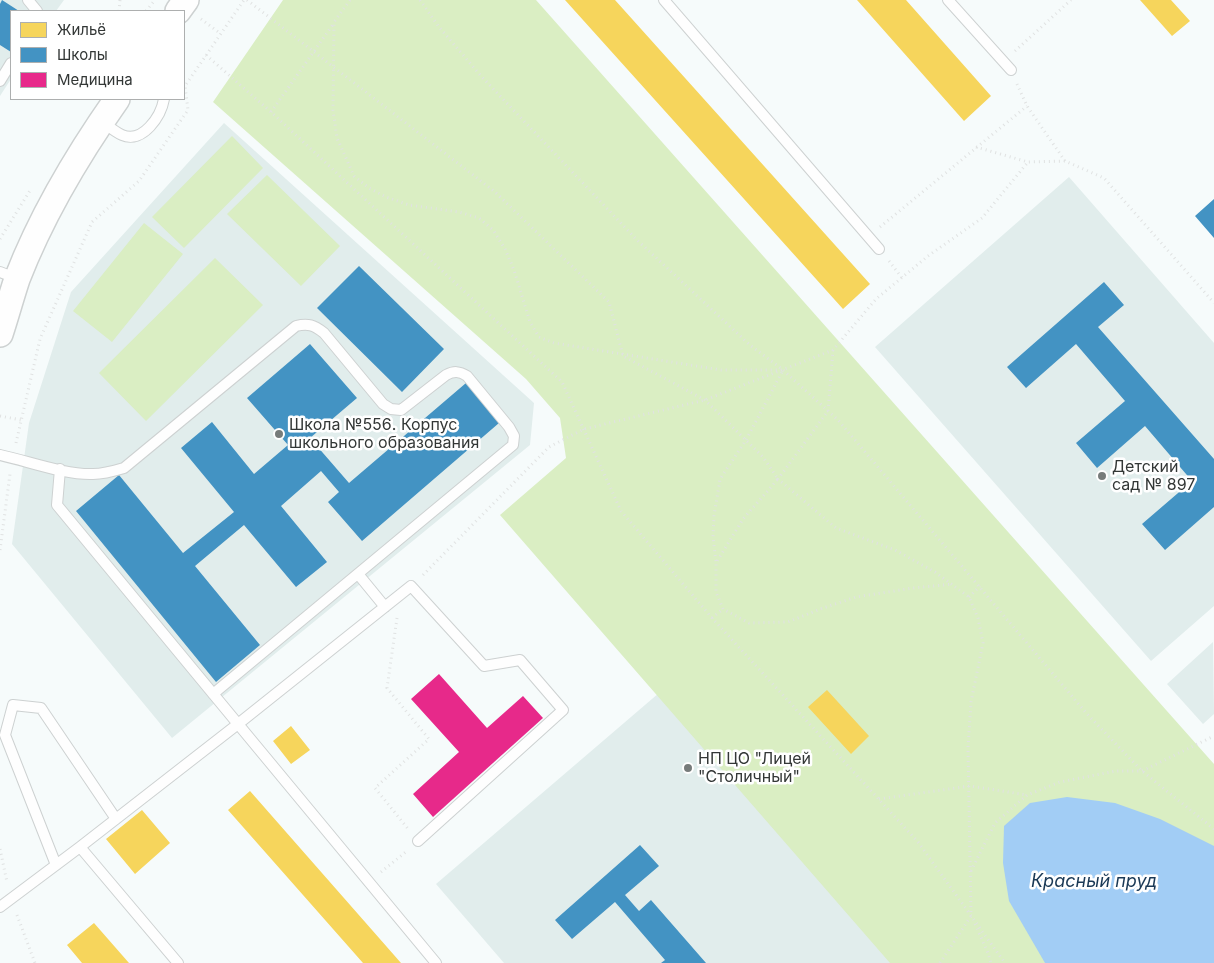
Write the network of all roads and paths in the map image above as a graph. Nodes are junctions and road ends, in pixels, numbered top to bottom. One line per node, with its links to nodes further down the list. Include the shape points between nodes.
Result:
1 (28, 0): 10 (lane)
2 (155, 0): 11 (path)
3 (246, 0): 13 (path); 14 (path)
4 (350, 0): 12 (path)
5 (420, 0): 39 (path, via 439,28 481,76 637,240 751,346)
6 (664, 0): 31 (lane)
7 (948, 0): 16 (lane)
8 (1071, 0): 16 (path)
9 (187, 9): 13 (path)
10 (36, 10)
11 (147, 10)
12 (334, 22): 14 (path); 18 (path)
13 (221, 34): 15 (path)
14 (314, 52): 18 (path); 24 (path)
15 (206, 55): 24 (path); 43 (path, via 185,86 188,110 145,173 92,222 40,339)
16 (1003, 62): 19 (lane)
17 (10, 65): 20 (lane)
18 (334, 68): 29 (path, via 333,110 337,138); 38 (path, via 495,192 589,282 608,302)
19 (1010, 70): 23 (path)
20 (0, 80)
21 (116, 100): 25 (street)
22 (164, 100): 25 (lane, via 149,128 137,136 123,136)
23 (1027, 106): 26 (path); 27 (path)
24 (271, 112): 30 (path)
25 (102, 121): 33 (street)
26 (976, 147): 28 (path); 31 (path)
27 (1065, 161): 28 (path); 35 (path, via 1104,178)
28 (1028, 162): 34 (path, via 982,218)
29 (354, 176): 30 (path); 38 (path, via 369,188 409,205 479,218 493,230 505,249 530,322 539,337 554,343)
30 (348, 183): 44 (path, via 562,382)
31 (868, 236): 32 (lane)
32 (879, 249): 34 (path)
33 (9, 276): 36 (street)
34 (902, 278): 37 (path, via 876,299)
35 (1214, 303)
36 (0, 334)
37 (833, 350): 39 (path); 41 (path)
38 (623, 356): 39 (path, via 721,370); 40 (path)
39 (783, 370): 40 (path); 41 (path); 45 (path)
40 (706, 400): 44 (path); 45 (path)
41 (828, 411): 49 (path); 55 (path)
42 (0, 416): 43 (path)
43 (21, 420): 47 (path)
44 (584, 429): 54 (path, via 549,447); 60 (path, via 621,511)
45 (746, 440): 49 (path); 51 (path, via 720,479 714,516)
46 (0, 455): 47 (lane)
47 (13, 458): 48 (lane); 50 (path)
48 (60, 469): 52 (lane, via 92,474 124,468 296,326 314,325 324,333 391,410 401,410 446,375 460,372 467,376 509,427 514,436 513,445); 61 (lane, via 57,505)
49 (778, 479): 51 (path, via 743,519); 53 (path, via 836,528 895,550)
50 (0, 550)
51 (716, 563): 59 (path, via 716,592)
52 (358, 574): 58 (lane); 61 (lane)
53 (953, 584): 57 (path); 59 (path, via 856,598 788,622 749,623)
54 (412, 586): 56 (lane); 70 (lane, via 484,666 520,660 563,710)
55 (980, 586): 57 (path); 64 (path, via 1087,714)
56 (400, 595): 58 (lane); 70 (path, via 387,688 429,739 375,788)
57 (969, 597): 65 (path, via 983,643 971,702)
58 (385, 607): 62 (lane)
59 (723, 609): 60 (path)
60 (712, 618): 67 (path)
61 (212, 694): 62 (lane)
62 (238, 724): 68 (lane); 74 (lane)
63 (1214, 736): 64 (path)
64 (1142, 770): 66 (path, via 1116,771 1060,782); 69 (path)
65 (970, 786): 66 (path); 67 (path); 73 (path)
66 (1027, 796): 73 (path, via 995,823)
67 (878, 799): 76 (path, via 918,842)
68 (116, 819): 71 (lane); 72 (lane, via 41,708 13,705 5,735)
69 (1214, 829)
70 (418, 841): 74 (path)
71 (80, 847): 72 (lane); 77 (lane)
72 (56, 865): 75 (lane)
73 (971, 871): 76 (path)
74 (369, 883): 78 (lane)
75 (0, 907)
76 (971, 916): 79 (path); 80 (path); 81 (path)
77 (178, 963)
78 (436, 963)
79 (940, 963)
80 (991, 963)
81 (1005, 963)

